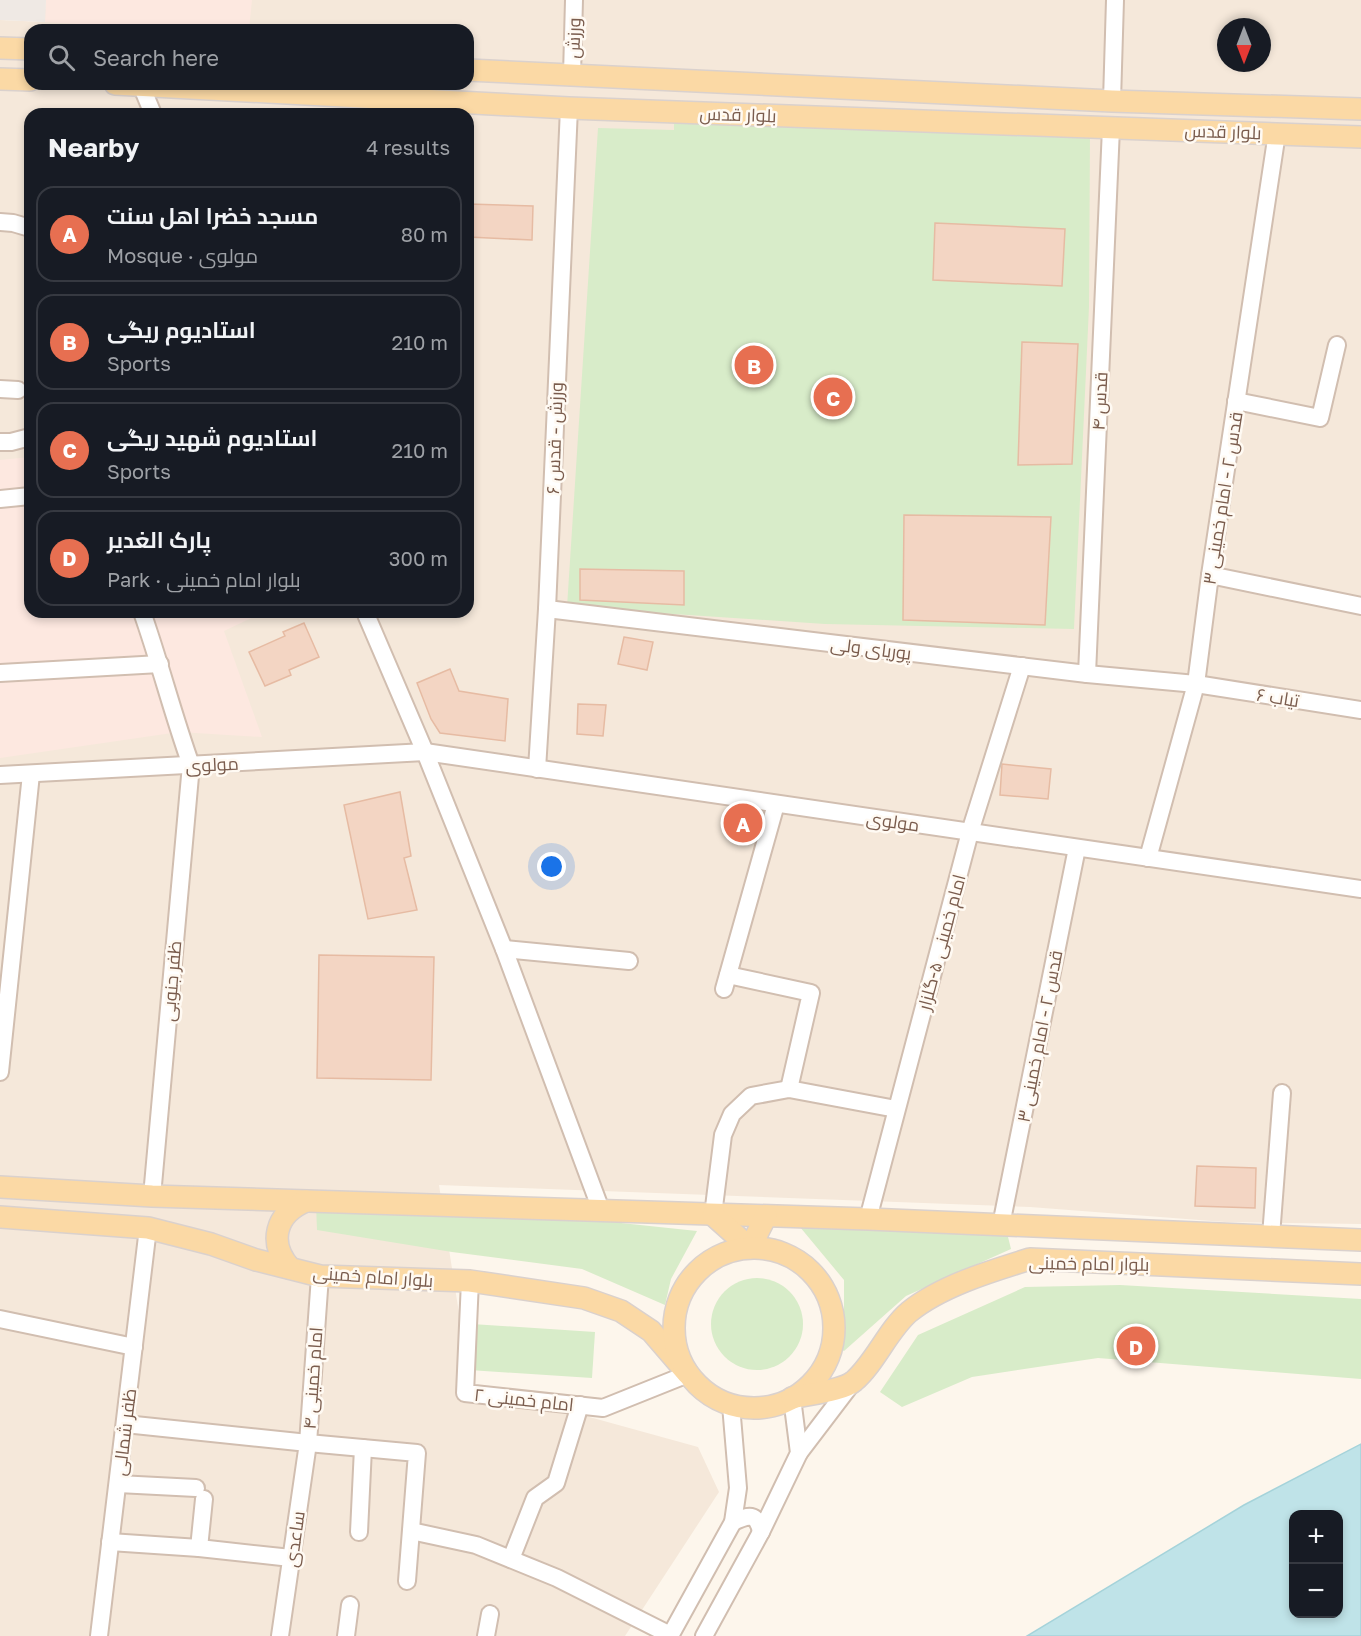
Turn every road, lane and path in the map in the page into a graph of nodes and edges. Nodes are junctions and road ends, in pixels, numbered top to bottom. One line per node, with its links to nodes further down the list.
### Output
1 (574, 0): 6 (street, ورزش)
2 (1115, 0): 11 (street)
3 (0, 48): 4 (main road)
4 (24, 49)
5 (474, 70): 6 (main road, بلوار قدس)
6 (572, 75): 11 (main road, بلوار قدس); 14 (main road)
7 (0, 79): 8 (main road)
8 (24, 80)
9 (143, 90): 12 (street)
10 (202, 90): 13 (main road, بلوار قدس)
11 (1112, 101): 15 (main road, بلوار قدس); 16 (main road)
12 (151, 108)
13 (420, 108): 14 (main road, بلوار قدس)
14 (568, 108): 16 (main road, بلوار قدس); 31 (street, ورزش - قدس ۶)
15 (1361, 109)
16 (1111, 128): 17 (main road, بلوار قدس); 37 (street, قدس ۴)
17 (1277, 133): 18 (main road, بلوار قدس); 24 (street, قدس ۲ - امام خمینی ۳)
18 (1361, 137)
19 (0, 222): 20 (street)
20 (24, 226)
21 (1336, 345): 24 (street)
22 (0, 389): 23 (street)
23 (18, 390)
24 (1236, 401): 29 (street, قدس ۲ - امام خمینی ۳)
25 (24, 439): 26 (street)
26 (0, 442)
27 (24, 497): 28 (street)
28 (0, 499)
29 (1210, 575): 30 (street); 38 (street, قدس ۲ - امام خمینی ۳)
30 (1361, 606)
31 (547, 609): 35 (street, پوریای ولی); 42 (street, ورزش - قدس ۶)
32 (144, 618): 34 (street)
33 (368, 618): 40 (street)
34 (160, 663): 36 (street); 41 (street)
35 (1022, 666): 37 (street, پوریای ولی); 46 (street, امام خمینی ۵-گلزار)
36 (0, 673)
37 (1087, 674): 38 (street, پوریای ولی)
38 (1196, 684): 39 (street, تیاب ۶); 48 (street, قدس ۲ - امام خمینی ۳)
39 (1361, 710)
40 (425, 752): 41 (street, مولوی); 42 (street, مولوی); 50 (street)
41 (191, 765): 43 (street, مولوی); 57 (street, ظفر جنوبی)
42 (537, 769): 45 (street, مولوی)
43 (31, 774): 44 (street, مولوی); 52 (street)
44 (0, 775)
45 (776, 804): 46 (street, مولوی); 53 (street)
46 (970, 832): 47 (street, مولوی); 55 (street, امام خمینی ۵-گلزار)
47 (1077, 848): 48 (street, مولوی); 64 (street, قدس ۲ - امام خمینی ۳)
48 (1148, 858): 49 (street, مولوی)
49 (1361, 889)
50 (504, 949): 51 (street); 59 (street)
51 (629, 961)
52 (0, 1072)
53 (789, 1089): 55 (street); 60 (street)
54 (1282, 1093): 67 (street)
55 (896, 1109): 63 (street, امام خمینی ۵-گلزار)
56 (0, 1187): 57 (main road, بلوار امام خمینی)
57 (152, 1196): 58 (main road, بلوار امام خمینی); 66 (main road)
58 (306, 1201): 59 (main road, بلوار امام خمینی); 71 (main road)
59 (601, 1210): 60 (main road, بلوار امام خمینی)
60 (713, 1215): 61 (main road, بلوار امام خمینی); 69 (main road)
61 (765, 1216): 63 (main road, بلوار امام خمینی); 69 (main road)
62 (0, 1217): 66 (main road, بلوار امام خمینی)
63 (868, 1219): 64 (main road, بلوار امام خمینی)
64 (1001, 1225): 65 (main road, بلوار امام خمینی)
65 (1031, 1226): 67 (main road, بلوار امام خمینی); 70 (main road)
66 (148, 1228): 71 (main road, بلوار امام خمینی); 76 (street, ظفر شمالی)
67 (1271, 1236): 68 (main road, بلوار امام خمینی)
68 (1361, 1240)
69 (750, 1248): 77 (main road); 79 (main road)
70 (1030, 1259): 72 (main road, بلوار امام خمینی); 78 (main road, بلوار امام خمینی)
71 (290, 1268): 73 (main road, بلوار امام خمینی)
72 (1361, 1274)
73 (320, 1276): 74 (main road, بلوار امام خمینی); 83 (street, امام خمینی ۴)
74 (470, 1281): 77 (main road, بلوار امام خمینی); 80 (street, امام خمینی ۲)
75 (0, 1319): 76 (street)
76 (134, 1347): 82 (street, ظفر شمالی)
77 (688, 1374): 80 (street, امام خمینی ۲); 81 (main road)
78 (853, 1382): 79 (main road); 85 (street)
79 (792, 1398): 81 (main road); 85 (street)
80 (580, 1405): 94 (street)
81 (731, 1405): 87 (street)
82 (125, 1424): 83 (street); 86 (street, ظفر شمالی)
83 (308, 1443): 84 (street, امام خمینی ۴); 93 (street, ساعدی)
84 (363, 1448): 88 (street, امام خمینی ۴); 89 (street)
85 (799, 1453): 90 (street)
86 (118, 1484): 91 (street, ظفر شمالی); 92 (street)
87 (733, 1522): 90 (street); 102 (street)
88 (411, 1531): 94 (street); 95 (street)
89 (358, 1532)
90 (761, 1532): 103 (street)
91 (110, 1542): 92 (street); 98 (street, ظفر شمالی)
92 (199, 1548): 93 (street)
93 (291, 1558): 99 (street, ساعدی)
94 (511, 1559): 102 (street)
95 (407, 1581)
96 (350, 1605): 100 (street)
97 (490, 1614): 101 (street)
98 (99, 1636)
99 (280, 1636)
100 (346, 1636)
101 (486, 1636)
102 (670, 1636)
103 (704, 1636)

